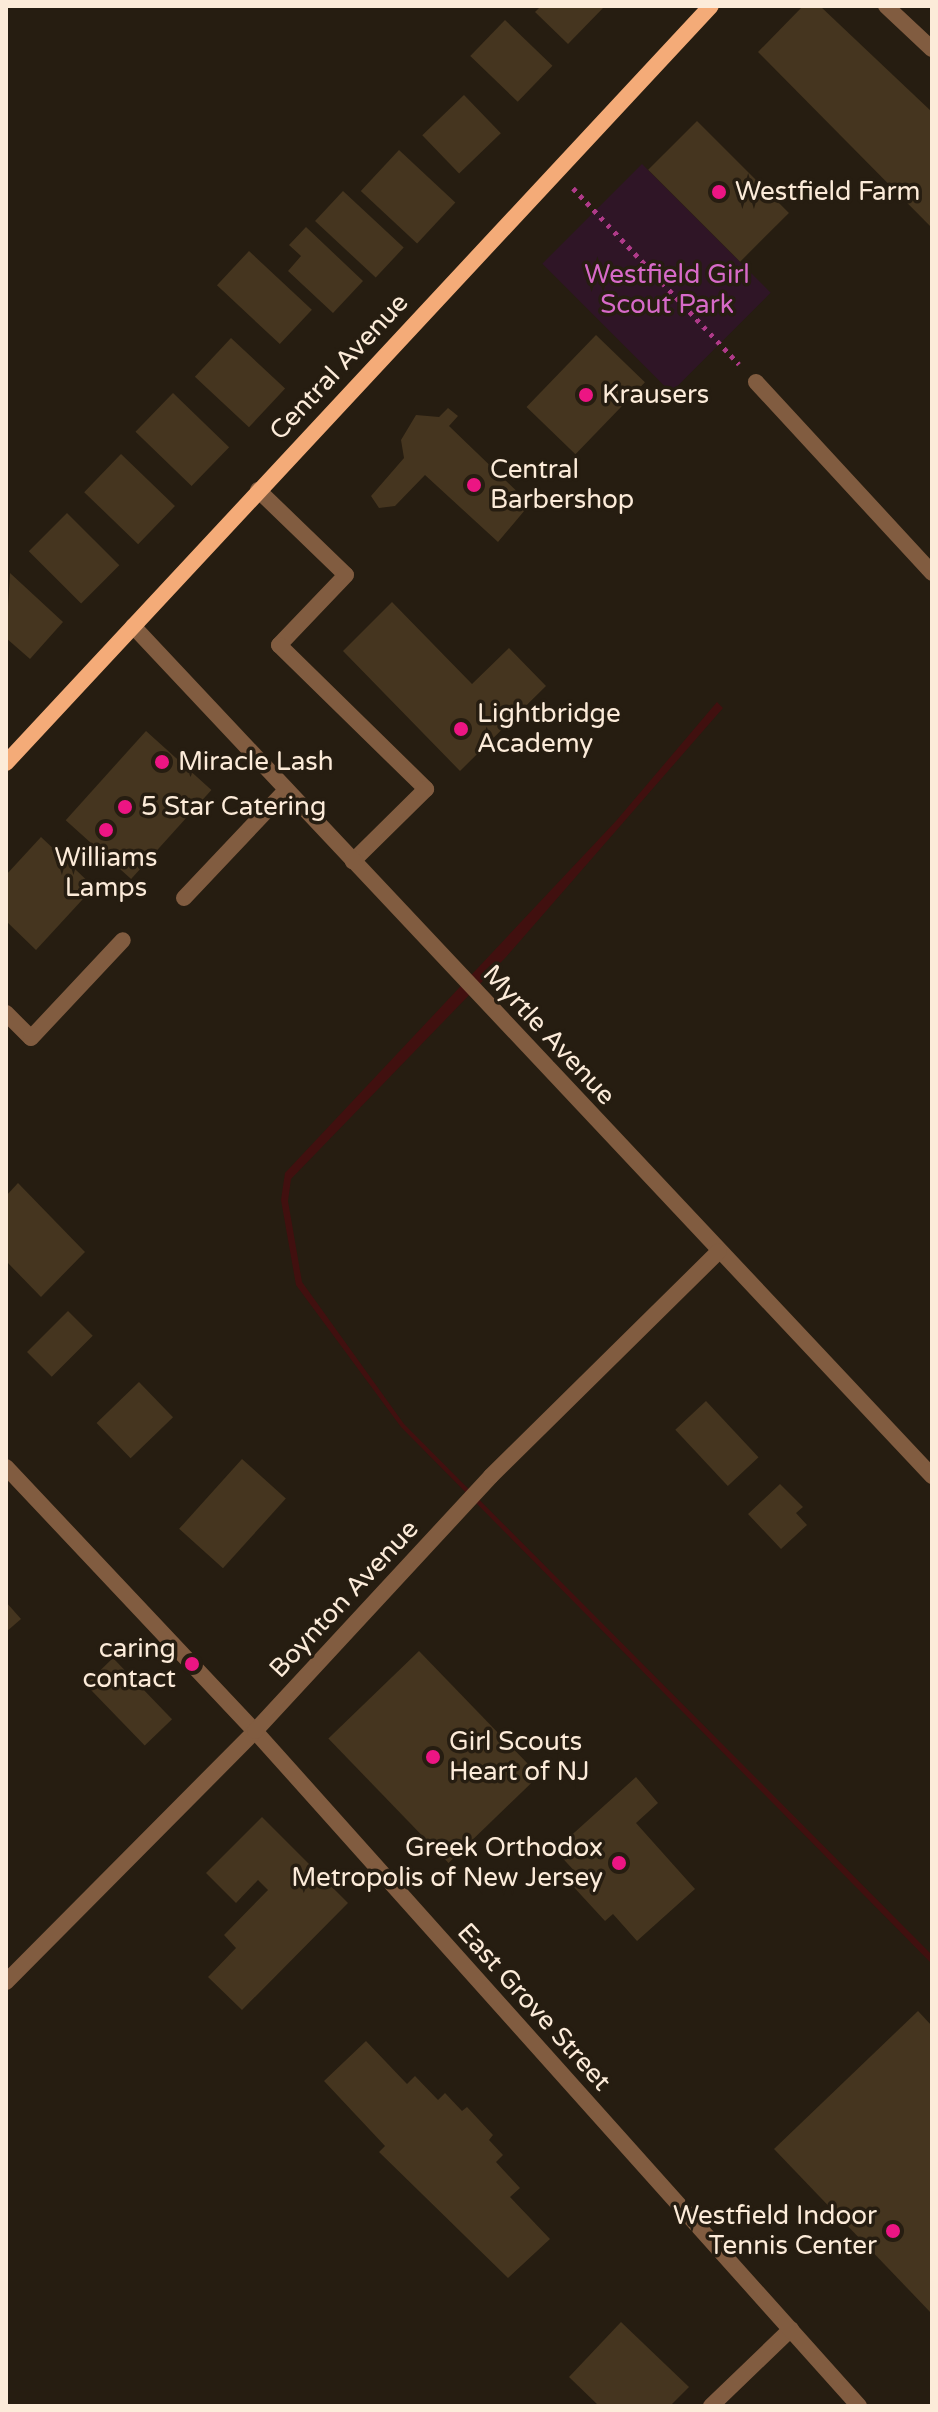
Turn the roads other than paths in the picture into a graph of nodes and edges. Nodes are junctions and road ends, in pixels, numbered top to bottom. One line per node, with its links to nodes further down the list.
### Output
1 (711, 6): 5 (main road, Central Avenue)
2 (886, 6): 3 (street)
3 (932, 49)
4 (756, 382): 6 (street)
5 (258, 490): 7 (main road, Central Avenue); 10 (street)
6 (932, 573)
7 (133, 626): 8 (main road, Central Avenue); 9 (street, Myrtle Avenue)
8 (6, 763)
9 (286, 790): 10 (street, Myrtle Avenue); 11 (street)
10 (353, 861): 14 (street, Myrtle Avenue)
11 (184, 898)
12 (123, 940): 13 (street)
13 (6, 1013)
14 (719, 1251): 16 (street, Myrtle Avenue); 17 (street, Boynton Avenue)
15 (6, 1467): 17 (street, East Grove Street)
16 (932, 1476)
17 (255, 1731): 18 (street, Boynton Avenue); 19 (street, East Grove Street)
18 (6, 1982)
19 (791, 2329): 20 (street); 21 (street, East Grove Street)
20 (711, 2406)
21 (859, 2406)

